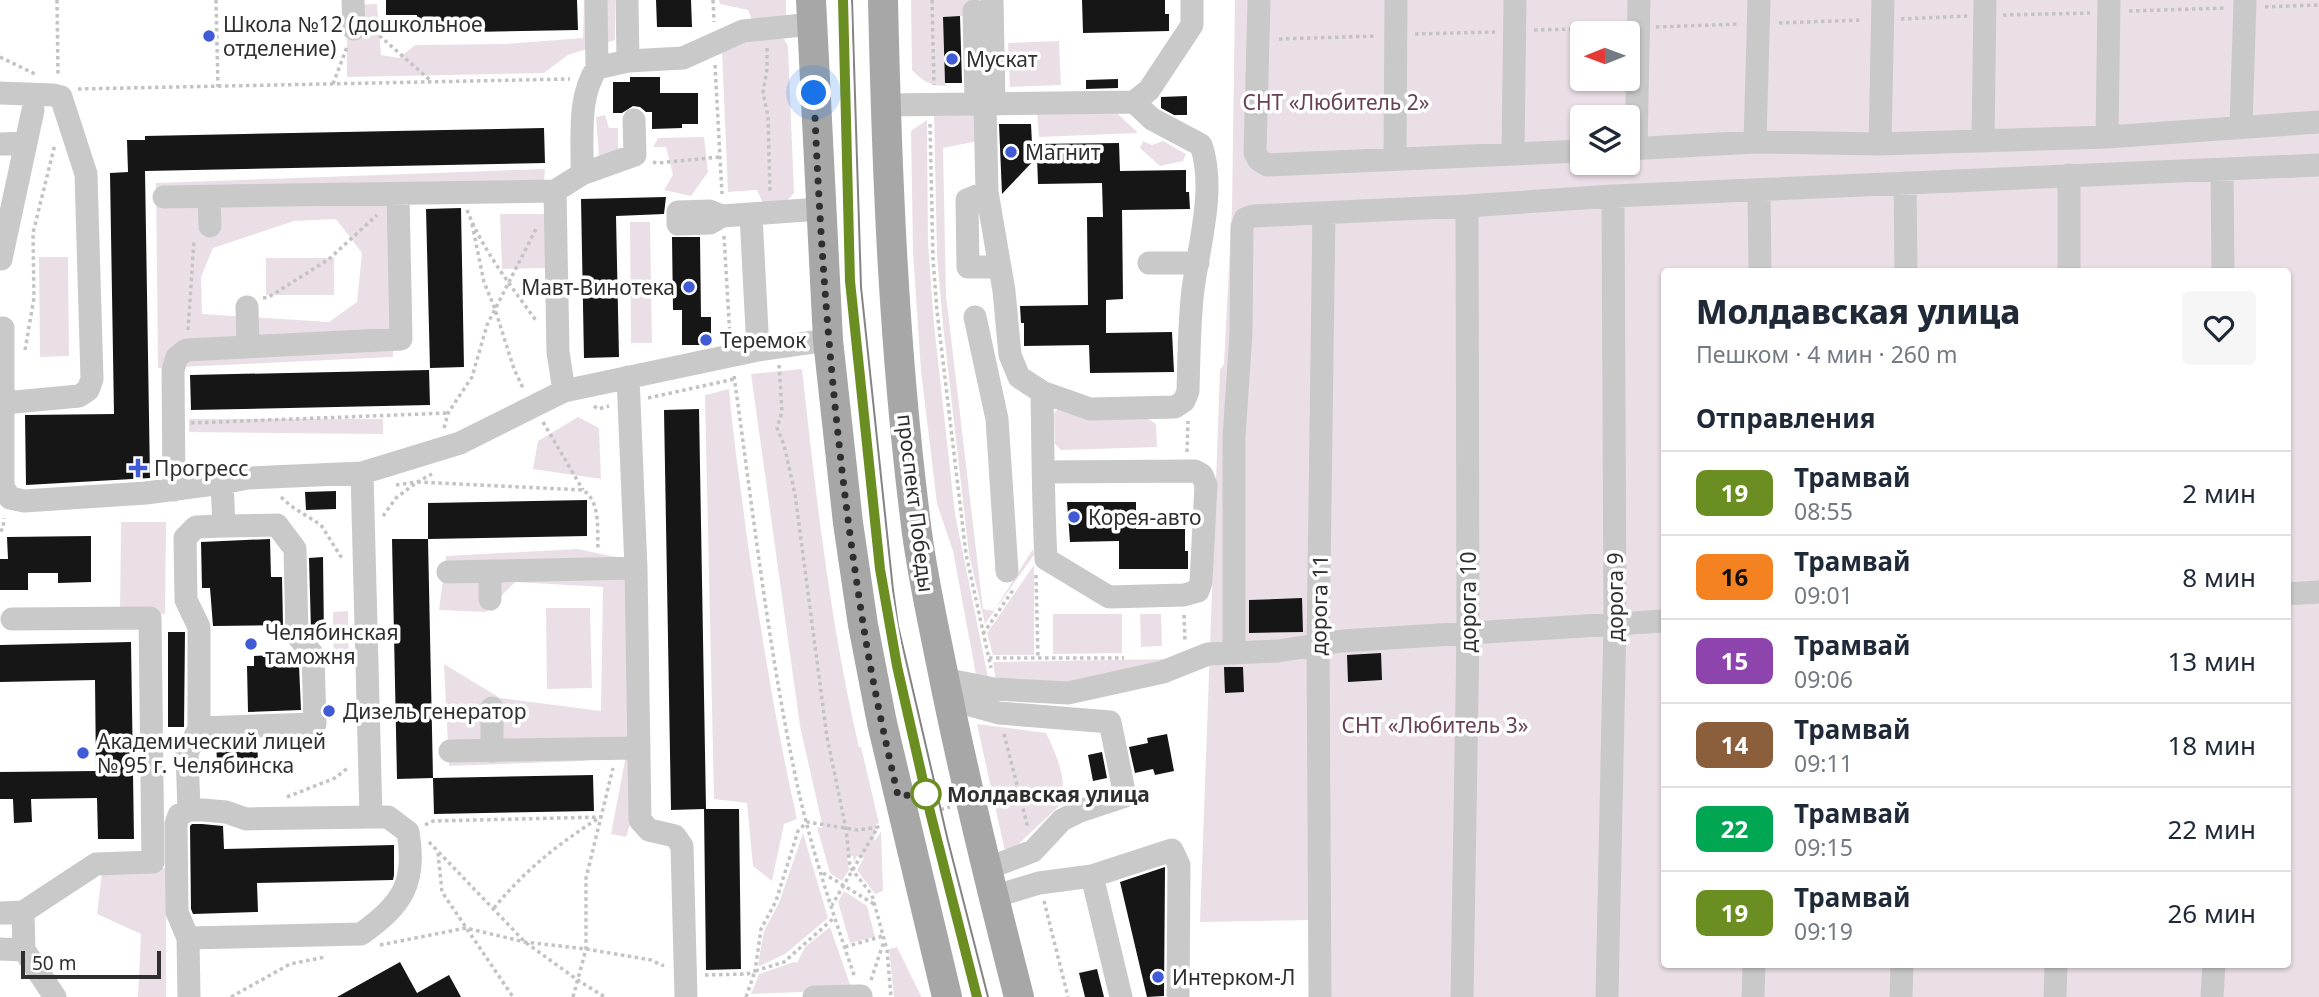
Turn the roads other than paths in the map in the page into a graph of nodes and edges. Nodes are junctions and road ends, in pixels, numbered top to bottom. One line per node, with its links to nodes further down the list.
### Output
1 (354, 0): 17 (street)
2 (596, 0): 19 (street)
3 (627, 0): 18 (street)
4 (883, 0): 23 (main road, проспект Победы)
5 (1192, 0): 21 (street)
6 (1259, 0): 38 (street)
7 (1396, 0): 38 (street)
8 (1515, 0): 37 (street)
9 (1639, 0): 24 (street)
10 (1759, 0): 31 (street)
11 (2245, 4): 28 (street)
12 (983, 6): 22 (street)
13 (2109, 6): 29 (street)
14 (1985, 8): 30 (street)
15 (1882, 10): 34 (street)
16 (811, 12): 18 (street); 52 (main road)
17 (354, 29)
18 (628, 61): 19 (street)
19 (594, 73): 41 (street)
20 (0, 93): 75 (street)
21 (1134, 102): 22 (street); 59 (street)
22 (985, 104): 23 (street); 45 (street)
23 (885, 105): 95 (main road, проспект Победы)
24 (1634, 105)
25 (33, 110): 32 (street)
26 (634, 120): 41 (street)
27 (2319, 122): 28 (street)
28 (2241, 126): 29 (street)
29 (2107, 137): 30 (street)
30 (1983, 140): 34 (street)
31 (1755, 142): 34 (street); 35 (street)
32 (25, 143): 33 (street); 57 (street)
33 (0, 144)
34 (1880, 144)
35 (1640, 149)
36 (1570, 151): 37 (street)
37 (1513, 152): 38 (street)
38 (1395, 159)
39 (2319, 165): 40 (street)
40 (2222, 169): 42 (street); 64 (street)
41 (582, 174): 50 (street)
42 (2069, 175): 43 (street); 63 (street)
43 (1905, 183): 44 (street); 62 (street)
44 (1759, 191): 47 (street); 61 (street)
45 (987, 192): 60 (street); 60 (street)
46 (398, 195): 49 (street); 50 (street); 69 (street)
47 (1613, 196): 51 (street); 91 (street, дорога 9)
48 (164, 197): 49 (street)
49 (209, 197): 56 (street)
50 (556, 203): 74 (street)
51 (1467, 206): 53 (street); 92 (street, дорога 10)
52 (820, 209): 54 (street); 68 (main road)
53 (1324, 213): 93 (street, дорога 11); 94 (street)
54 (761, 214): 55 (street); 70 (street)
55 (722, 216)
56 (202, 232)
57 (1, 260)
58 (1149, 263): 59 (street)
59 (1198, 263): 73 (street)
60 (1000, 267): 72 (street)
61 (1760, 268)
62 (1906, 268)
63 (2069, 268)
64 (2223, 268)
65 (253, 303): 69 (street)
66 (975, 317): 76 (street)
67 (3, 328): 75 (street)
68 (828, 340): 70 (street); 118 (main road)
69 (248, 346): 80 (street)
70 (768, 349): 71 (street)
71 (628, 377): 74 (street); 82 (street)
72 (1019, 377): 73 (street); 76 (street)
73 (1042, 392): 77 (street)
74 (542, 398): 78 (street)
75 (4, 403): 80 (street)
76 (997, 418): 84 (street)
77 (1044, 472): 77 (street)
78 (362, 473): 79 (street); 102 (street)
79 (222, 483): 80 (street); 81 (street)
80 (174, 490)
81 (224, 526): 97 (street); 97 (street)
82 (636, 568): 83 (street); 98 (street)
83 (490, 571): 85 (street); 88 (street)
84 (1007, 571)
85 (448, 572)
86 (2319, 592): 87 (street)
87 (2291, 594)
88 (490, 599)
89 (12, 619): 105 (street)
90 (1661, 621): 91 (street)
91 (1615, 622): 92 (street); 124 (street, дорога 9)
92 (1468, 633): 93 (street); 123 (street, дорога 10)
93 (1318, 645): 94 (street); 122 (street, дорога 11)
94 (1234, 653): 95 (street)
95 (946, 689): 104 (main road, проспект Победы); 104 (street)
96 (492, 708): 100 (street)
97 (199, 728): 101 (street)
98 (628, 749): 100 (street); 113 (street)
99 (450, 751): 100 (street)
100 (492, 751)
101 (188, 810): 102 (street); 106 (street)
102 (371, 817): 106 (street)
103 (1093, 876): 104 (street); 120 (street); 121 (street)
104 (990, 883): 119 (main road, проспект Победы)
105 (11, 912): 108 (street)
106 (188, 938): 116 (street)
107 (0, 949): 108 (street)
108 (24, 950): 115 (street)
109 (1754, 968): 125 (street)
110 (1902, 968): 126 (street)
111 (2056, 968): 127 (street)
112 (2214, 968): 128 (street)
113 (685, 986)
114 (861, 996): 117 (street)
115 (55, 997)
116 (189, 997)
117 (814, 997)
118 (947, 997)
119 (1019, 997)
120 (1121, 997)
121 (1178, 997)
122 (1320, 997)
123 (1462, 997)
124 (1607, 997)
125 (1753, 997)
126 (1901, 997)
127 (2055, 997)
128 (2213, 997)

